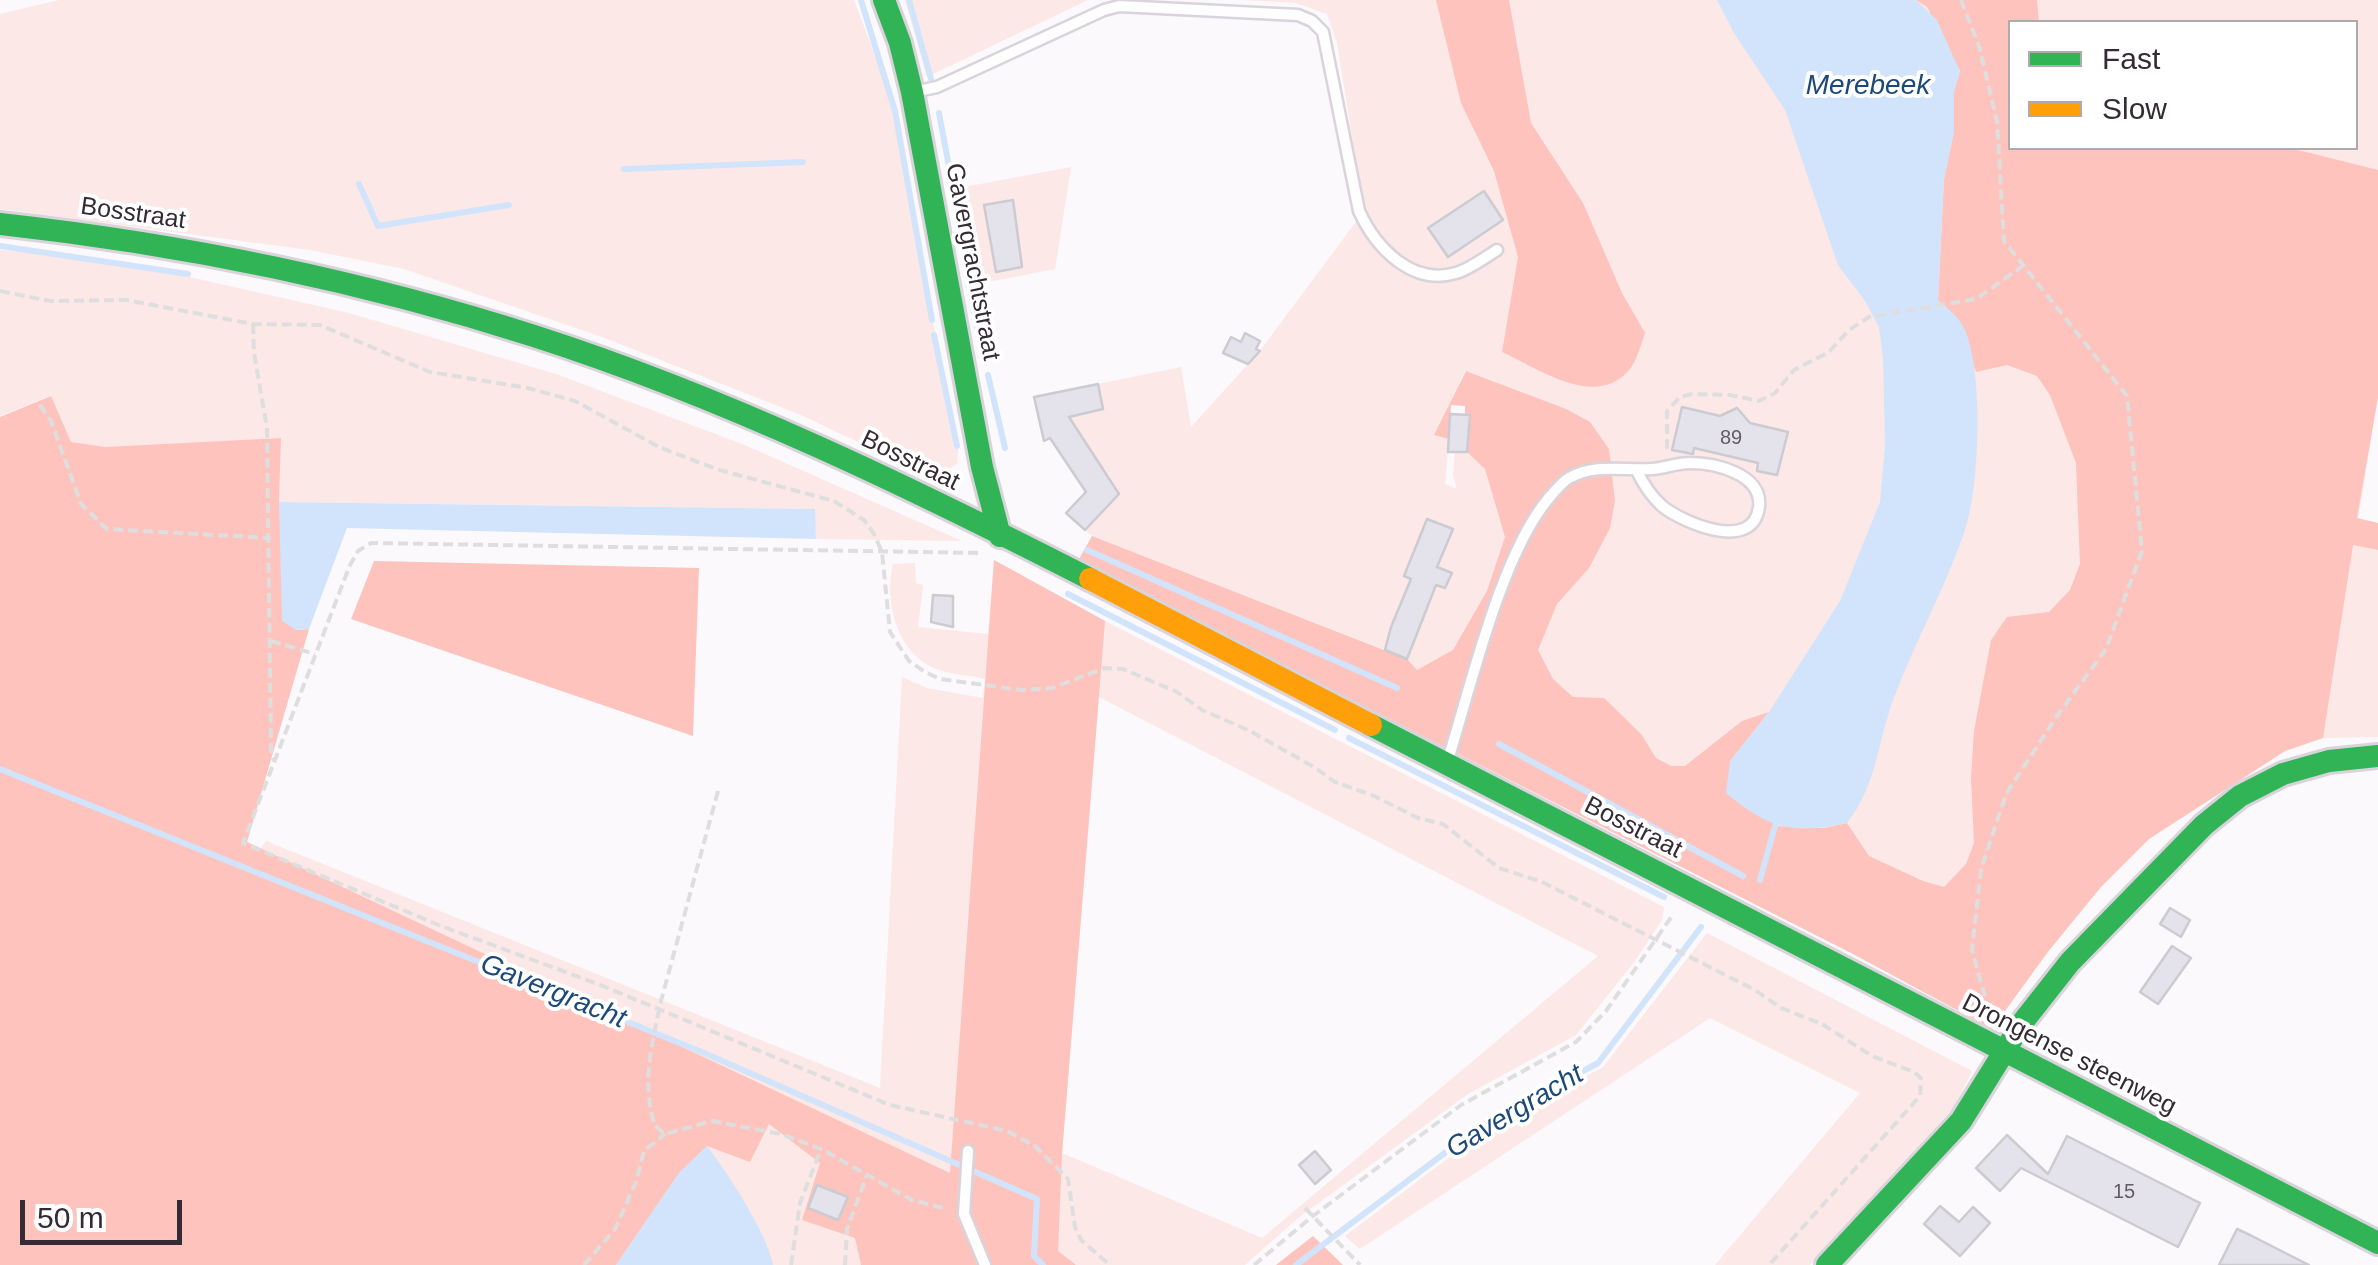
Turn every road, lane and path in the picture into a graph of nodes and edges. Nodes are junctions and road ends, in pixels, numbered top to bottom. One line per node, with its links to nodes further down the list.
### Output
1 (884, 0): 3 (street, Gavergrachtstraat)
2 (1961, 0): 6 (path)
3 (912, 92): 5 (lane); 12 (street, Gavergrachtstraat)
4 (0, 224): 12 (street, Bosstraat)
5 (1497, 250)
6 (2024, 265): 10 (path); 25 (path)
7 (0, 291): 8 (path)
8 (253, 324): 13 (path); 14 (path)
9 (40, 405): 13 (path)
10 (1667, 466): 11 (lane); 11 (lane)
11 (1636, 469): 19 (lane)
12 (994, 533): 14 (path); 19 (street, Bosstraat)
13 (269, 538): 15 (path)
14 (882, 552): 16 (path); 23 (path)
15 (270, 641): 16 (path); 18 (path)
16 (315, 654): 18 (path)
17 (2378, 756): 25 (street)
18 (274, 761): 24 (path)
19 (1447, 764): 21 (street, Bosstraat)
20 (718, 790): 24 (path)
21 (1689, 888): 22 (street, Bosstraat); 23 (path)
22 (1736, 913): 25 (street, Drongense steenweg)
23 (1657, 940): 32 (path); 41 (path)
24 (659, 1009): 26 (path); 38 (path)
25 (2002, 1053): 33 (street, Drongense steenweg); 42 (street)
26 (665, 1134): 27 (path); 34 (path)
27 (820, 1149): 29 (path); 35 (path)
28 (968, 1151): 31 (lane)
29 (867, 1174): 31 (path); 36 (path)
30 (1305, 1208): 32 (path)
31 (964, 1214): 37 (lane)
32 (1313, 1216): 39 (path); 40 (path)
33 (2378, 1243)
34 (584, 1265)
35 (791, 1265)
36 (845, 1265)
37 (985, 1265)
38 (1110, 1265)
39 (1254, 1265)
40 (1360, 1265)
41 (1769, 1265)
42 (1827, 1265)

